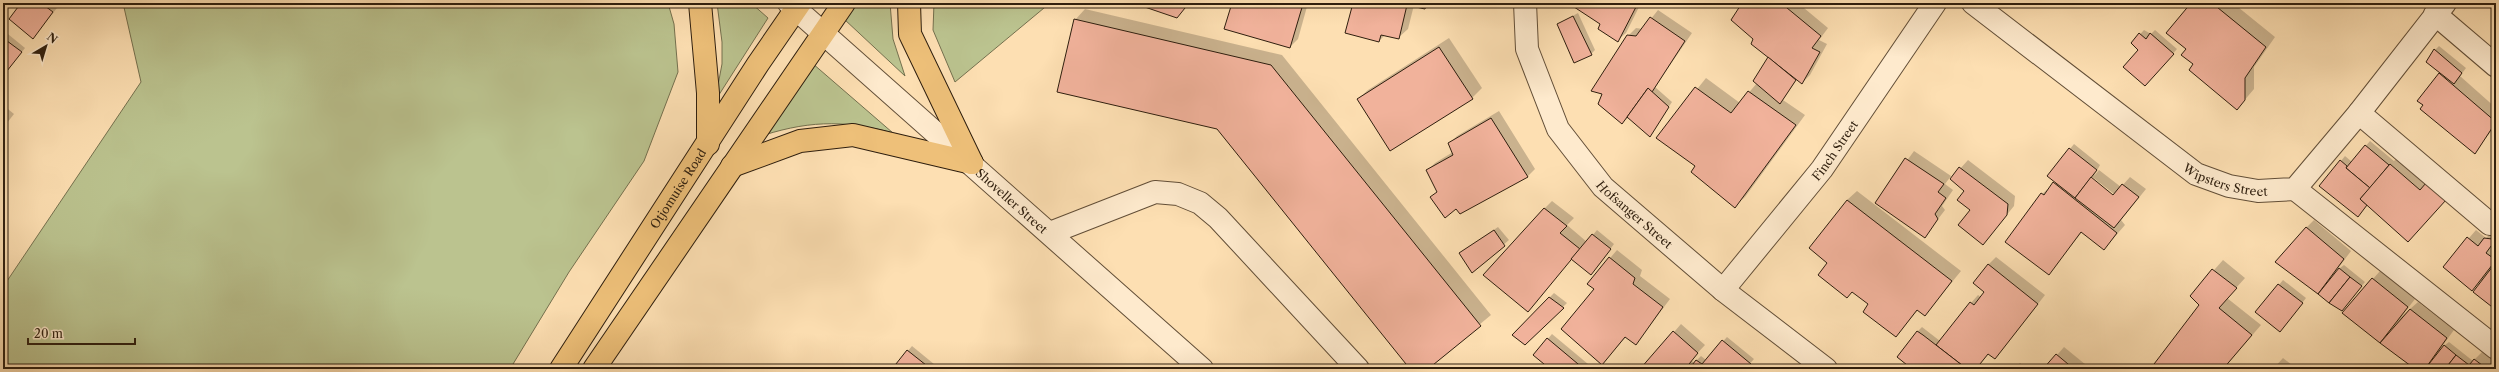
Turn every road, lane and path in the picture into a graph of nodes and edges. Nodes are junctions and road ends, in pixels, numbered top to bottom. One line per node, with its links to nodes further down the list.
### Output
1 (700, 3): 12 (main road)
2 (844, 3): 9 (main road)
3 (909, 3): 13 (main road)
4 (1525, 3): 18 (street, Hofsanger Street)
5 (1935, 3): 18 (street, Finch Street)
6 (1973, 3): 15 (street, Wipsters Street)
7 (795, 5): 9 (street, Shoveller Street); 12 (main road, Otjomuise Road)
8 (2440, 9): 10 (street); 11 (street)
9 (822, 32): 13 (street, Shoveller Street); 14 (main road)
10 (2496, 66)
11 (2359, 113): 15 (street); 16 (street)
12 (708, 144): 20 (main road, Otjomuise Road)
13 (972, 163): 14 (main road); 17 (street, Shoveller Street)
14 (732, 166): 21 (main road)
15 (2295, 189): 19 (street)
16 (2490, 224)
17 (1050, 233): 22 (street, Shoveller Street); 23 (street)
18 (1723, 290): 24 (street, Hofsanger Street)
19 (2496, 348)
20 (561, 369)
21 (594, 369)
22 (1202, 369)
23 (1358, 369)
24 (1826, 369)

